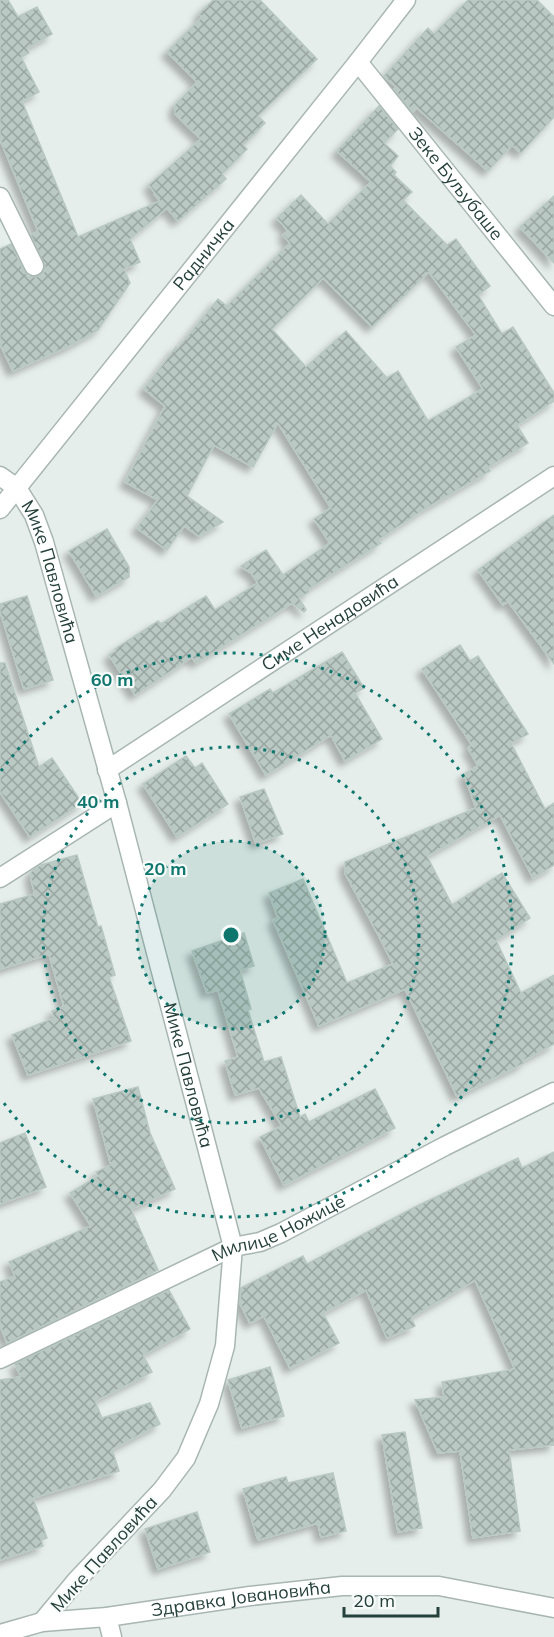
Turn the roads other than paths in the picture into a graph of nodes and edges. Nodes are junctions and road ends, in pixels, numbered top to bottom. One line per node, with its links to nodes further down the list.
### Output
1 (406, 0): 2 (street, Радничка)
2 (358, 62): 5 (street, Зеке Буљубаше); 8 (street, Радничка)
3 (0, 197): 4 (street)
4 (34, 266)
5 (554, 306)
6 (0, 476): 8 (street)
7 (554, 476): 10 (street, Симе Ненадовића)
8 (17, 488): 9 (street, Радничка); 10 (street, Мике Павловића)
9 (0, 509)
10 (107, 770): 11 (street, Мике Павловића)
11 (117, 803): 12 (street); 14 (street, Мике Павловића)
12 (0, 878)
13 (554, 1092): 14 (street, Милице Ножице)
14 (233, 1247): 15 (street, Милице Ножице); 18 (street, Мике Павловића)
15 (0, 1359)
16 (554, 1608): 17 (street, Здравка Јовановића)
17 (107, 1617): 18 (street, Здравка Јовановића); 20 (street)
18 (42, 1622): 19 (street, Здравка Јовановића)
19 (0, 1634)
20 (112, 1637)

